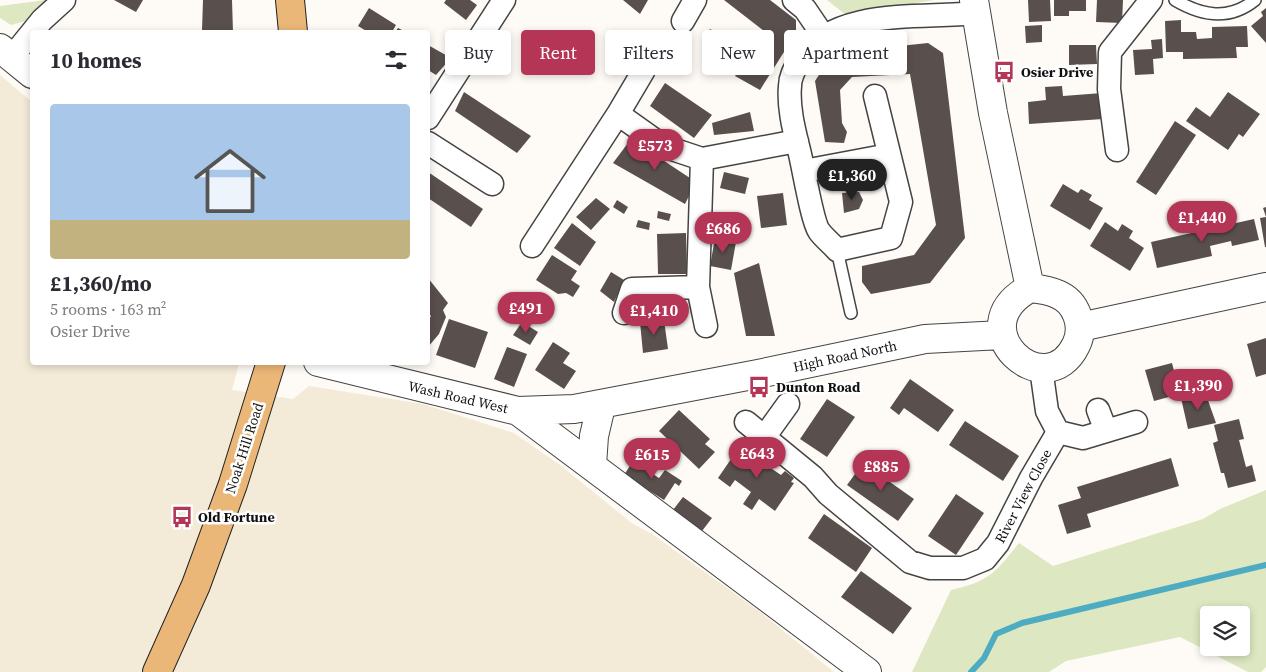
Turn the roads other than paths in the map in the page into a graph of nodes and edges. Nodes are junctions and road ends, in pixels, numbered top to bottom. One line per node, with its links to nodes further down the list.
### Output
1 (64, 0): 11 (street)
2 (290, 0): 12 (main road)
3 (695, 0): 10 (street)
4 (794, 0): 13 (street)
5 (1151, 0): 24 (street)
6 (1175, 0): 7 (lane)
7 (1255, 0)
8 (496, 3): 20 (street)
9 (975, 6): 14 (street); 32 (street)
10 (683, 21)
11 (35, 30)
12 (293, 30)
13 (819, 30)
14 (842, 30)
15 (30, 38): 16 (street)
16 (15, 60)
17 (641, 75): 21 (street)
18 (792, 75): 22 (street)
19 (875, 96): 25 (street)
20 (430, 111)
21 (618, 114): 26 (street); 29 (street)
22 (797, 141): 26 (street); 27 (street)
23 (430, 144): 28 (street)
24 (1117, 150)
25 (889, 154): 27 (street); 30 (street)
26 (702, 159): 31 (street)
27 (804, 171): 30 (street)
28 (492, 184)
29 (532, 246)
30 (837, 250): 35 (lane)
31 (698, 287): 34 (street); 36 (street)
32 (1030, 288): 37 (street); 38 (street)
33 (1266, 288): 37 (street)
34 (624, 313)
35 (851, 313)
36 (706, 326)
37 (1080, 327): 41 (street)
38 (1002, 335): 41 (street); 43 (street, High Road North)
39 (270, 365): 52 (main road, Noak Hill Road)
40 (330, 365): 45 (street, Wash Road West)
41 (1041, 368): 49 (street)
42 (788, 404): 50 (street)
43 (601, 406): 45 (street, Wash Road West); 51 (street)
44 (1098, 410): 48 (street)
45 (518, 411): 51 (street)
46 (746, 422): 50 (street, River View Close)
47 (1136, 422): 48 (street)
48 (1106, 431): 49 (street)
49 (1058, 432): 50 (street, River View Close)
50 (765, 436)
51 (592, 465): 53 (street)
52 (157, 672)
53 (867, 672)

